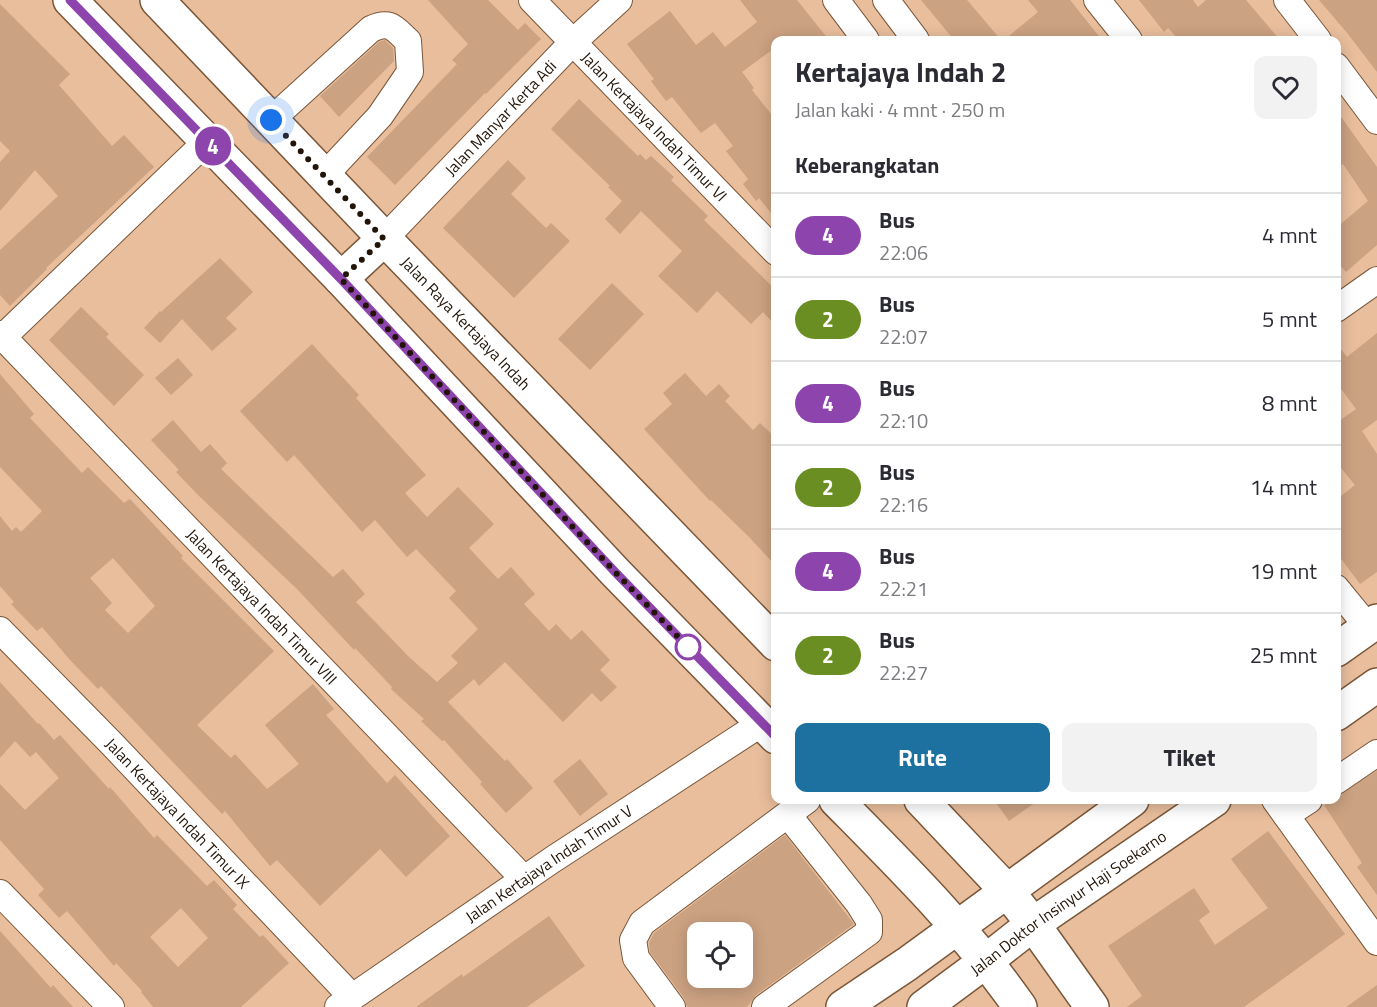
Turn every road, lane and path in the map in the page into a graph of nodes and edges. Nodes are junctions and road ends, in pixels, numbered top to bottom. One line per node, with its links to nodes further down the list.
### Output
1 (70, 0): 17 (main road)
2 (157, 0): 15 (main road, Jalan Raya Kertajaya Indah)
3 (532, 0): 13 (street, Jalan Kertajaya Indah Timur VI)
4 (619, 0): 13 (street, Jalan Manyar Kerta Adi)
5 (836, 0): 9 (street)
6 (886, 0): 10 (street)
7 (1097, 0): 11 (street)
8 (1287, 0): 12 (street)
9 (863, 36)
10 (913, 36)
11 (1126, 36)
12 (1315, 36)
13 (572, 43): 19 (street, Jalan Manyar Kerta Adi); 20 (street, Jalan Kertajaya Indah Timur VI)
14 (1341, 73): 16 (street)
15 (271, 120): 18 (main road, Jalan Raya Kertajaya Indah); 18 (street)
16 (1377, 121)
17 (207, 141): 21 (main road); 24 (street)
18 (324, 176): 19 (main road, Jalan Raya Kertajaya Indah)
19 (384, 239): 21 (main road); 28 (main road, Jalan Raya Kertajaya Indah)
20 (771, 247)
21 (341, 279): 31 (main road)
22 (1377, 279): 23 (street)
23 (1341, 304)
24 (1, 337): 41 (street, Jalan Kertajaya Indah Timur VIII)
25 (1341, 603): 27 (street)
26 (0, 630): 48 (street, Jalan Kertajaya Indah Timur IX)
27 (1352, 637)
28 (771, 639)
29 (1377, 685): 30 (main road)
30 (1341, 710)
31 (769, 730): 41 (street, Jalan Kertajaya Indah Timur V)
32 (1377, 753): 33 (street)
33 (1341, 778)
34 (802, 804): 40 (street)
35 (840, 804): 45 (main road)
36 (925, 804): 42 (main road)
37 (1127, 804): 42 (main road)
38 (1208, 804): 44 (main road, Jalan Doktor Insinyur Haji Soekarno)
39 (1281, 807): 46 (street)
40 (788, 816): 50 (street); 51 (street)
41 (524, 879): 48 (street, Jalan Kertajaya Indah Timur V)
42 (1007, 891): 44 (main road); 45 (main road)
43 (0, 892): 49 (street)
44 (1033, 924): 47 (main road, Jalan Doktor Insinyur Haji Soekarno); 55 (main road)
45 (957, 928): 47 (main road); 52 (main road)
46 (1377, 942)
47 (987, 961): 53 (main road, Jalan Doktor Insinyur Haji Soekarno); 54 (main road)
48 (345, 1002)
49 (111, 1007)
50 (672, 1007)
51 (765, 1007)
52 (843, 1007)
53 (924, 1007)
54 (1020, 1007)
55 (1092, 1007)

